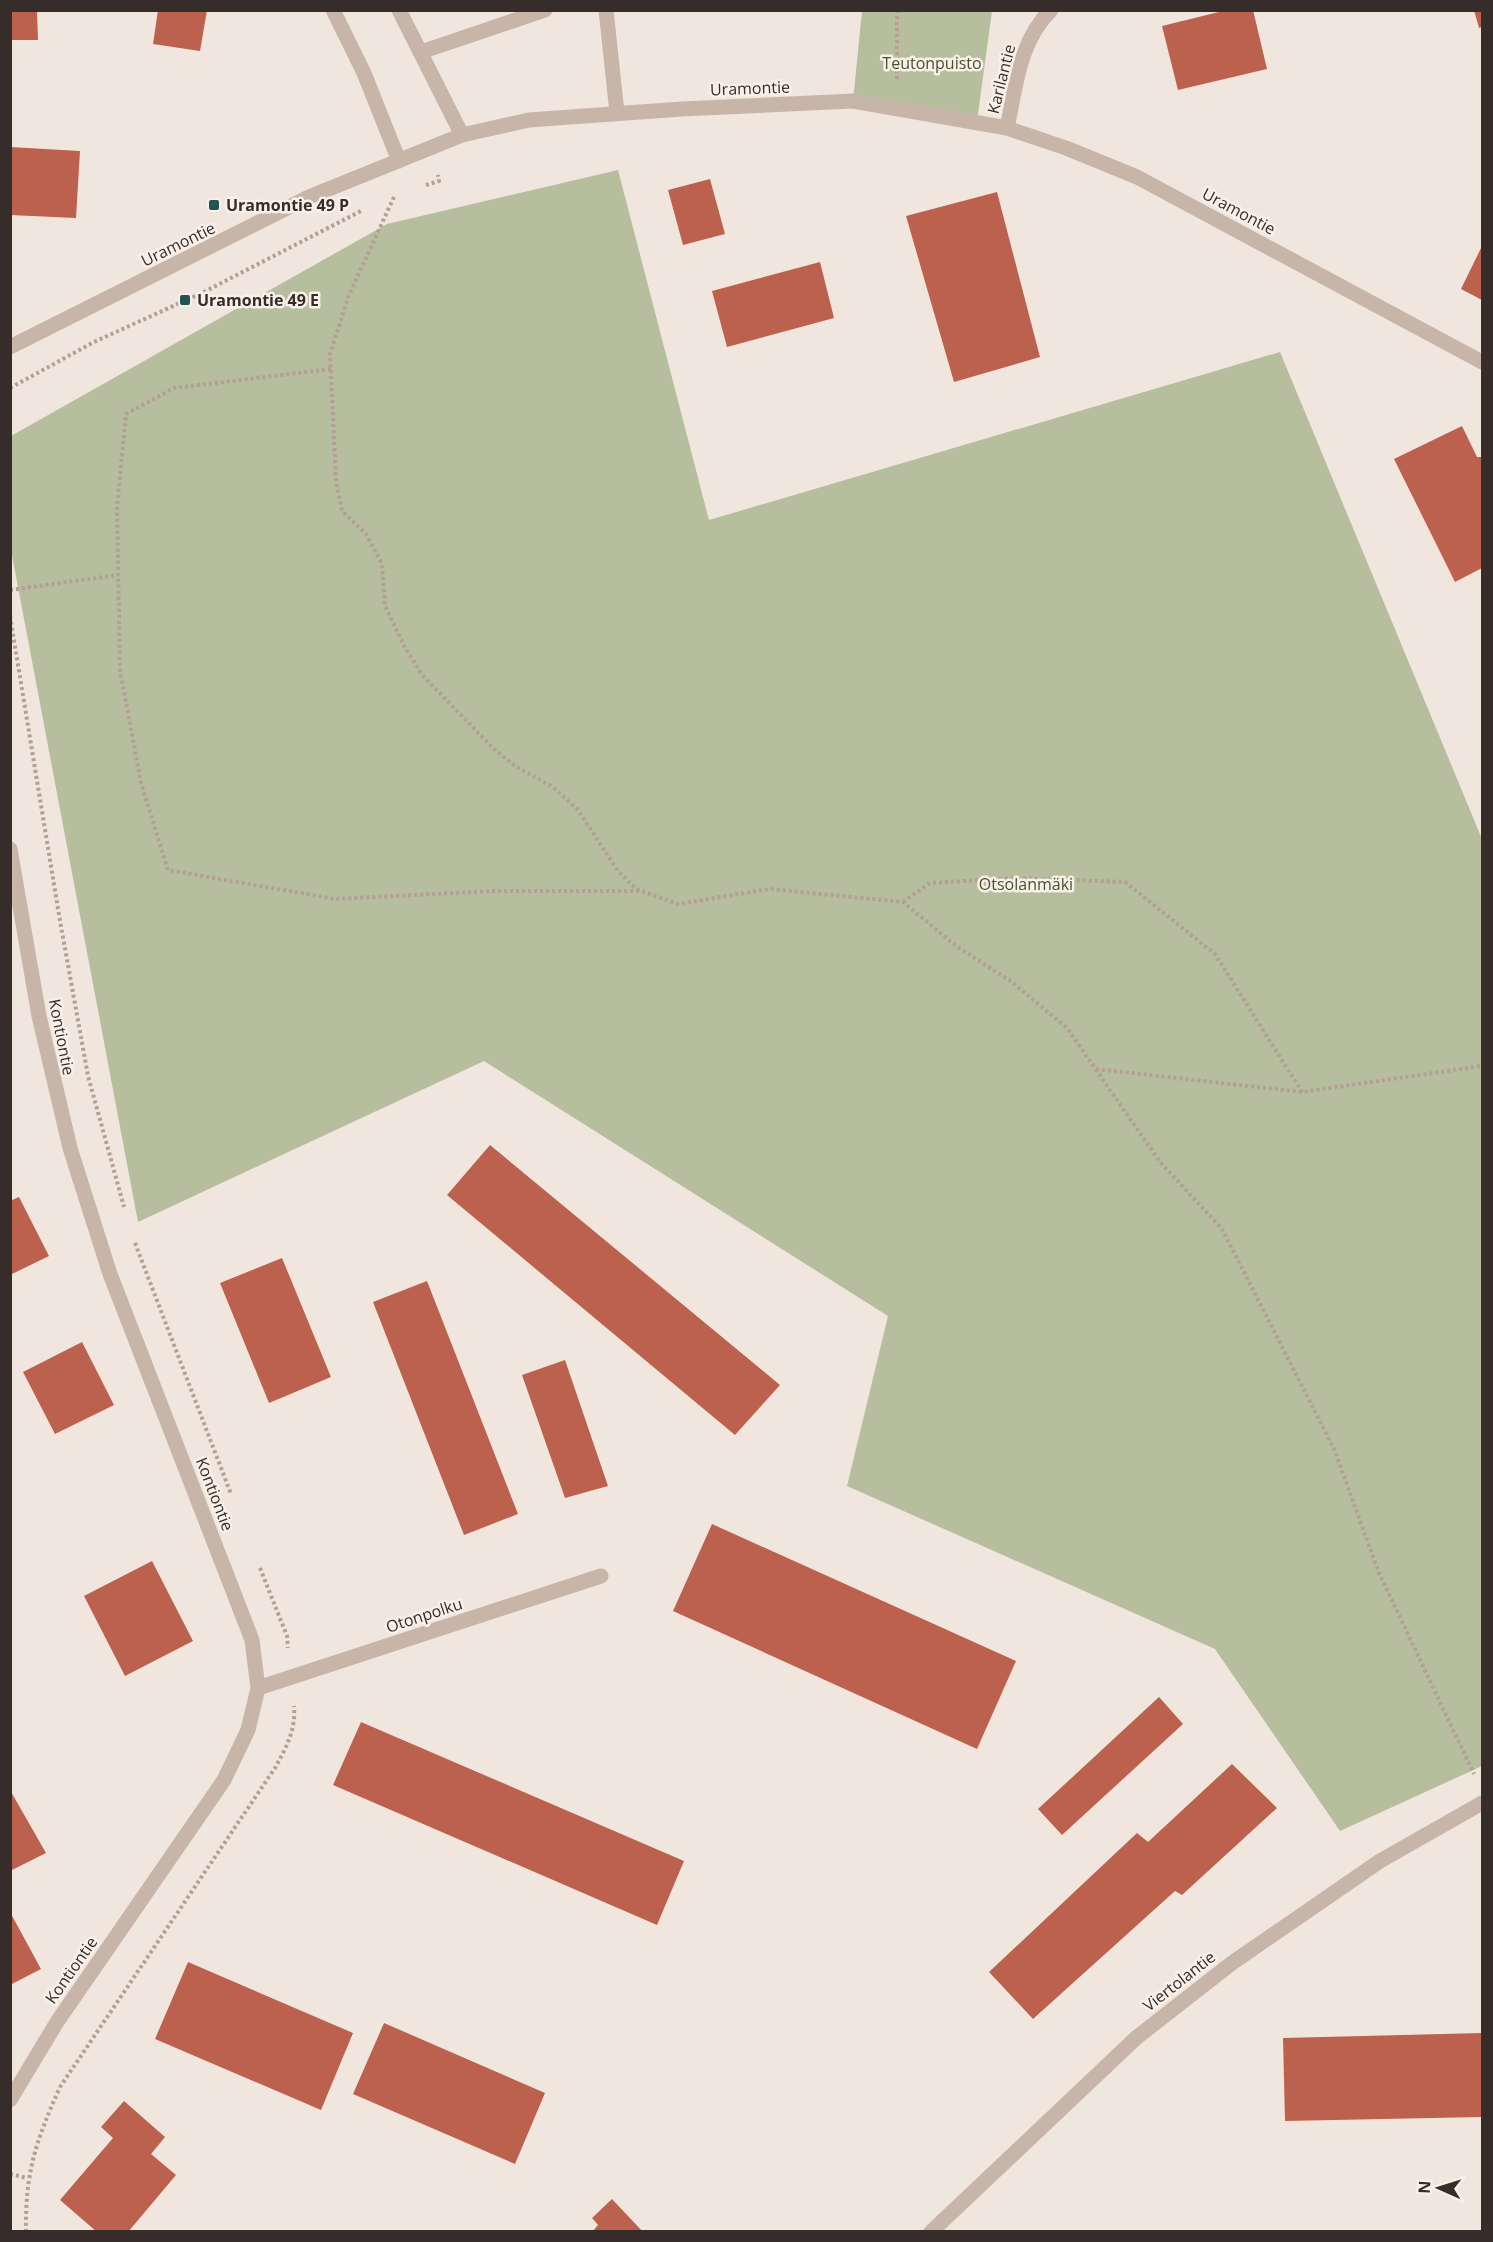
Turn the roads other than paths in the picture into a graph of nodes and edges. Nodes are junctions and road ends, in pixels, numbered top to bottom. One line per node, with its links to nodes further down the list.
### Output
1 (333, 10): 10 (street)
2 (399, 10): 6 (street)
3 (545, 10): 6 (street)
4 (606, 10): 7 (street)
5 (1052, 10): 8 (street, Karilantie)
6 (421, 52): 9 (street)
7 (617, 113): 8 (street, Uramontie); 9 (street, Uramontie)
8 (1007, 128): 12 (street, Uramontie)
9 (462, 135): 10 (street, Uramontie)
10 (399, 160): 11 (street, Uramontie)
11 (10, 347)
12 (1482, 362)
13 (10, 849): 15 (street, Kontiontie)
14 (601, 1576): 15 (street, Otonpolku)
15 (258, 1688): 17 (street, Kontiontie)
16 (1482, 1803): 18 (street, Viertolantie)
17 (12, 2092)
18 (931, 2232)

